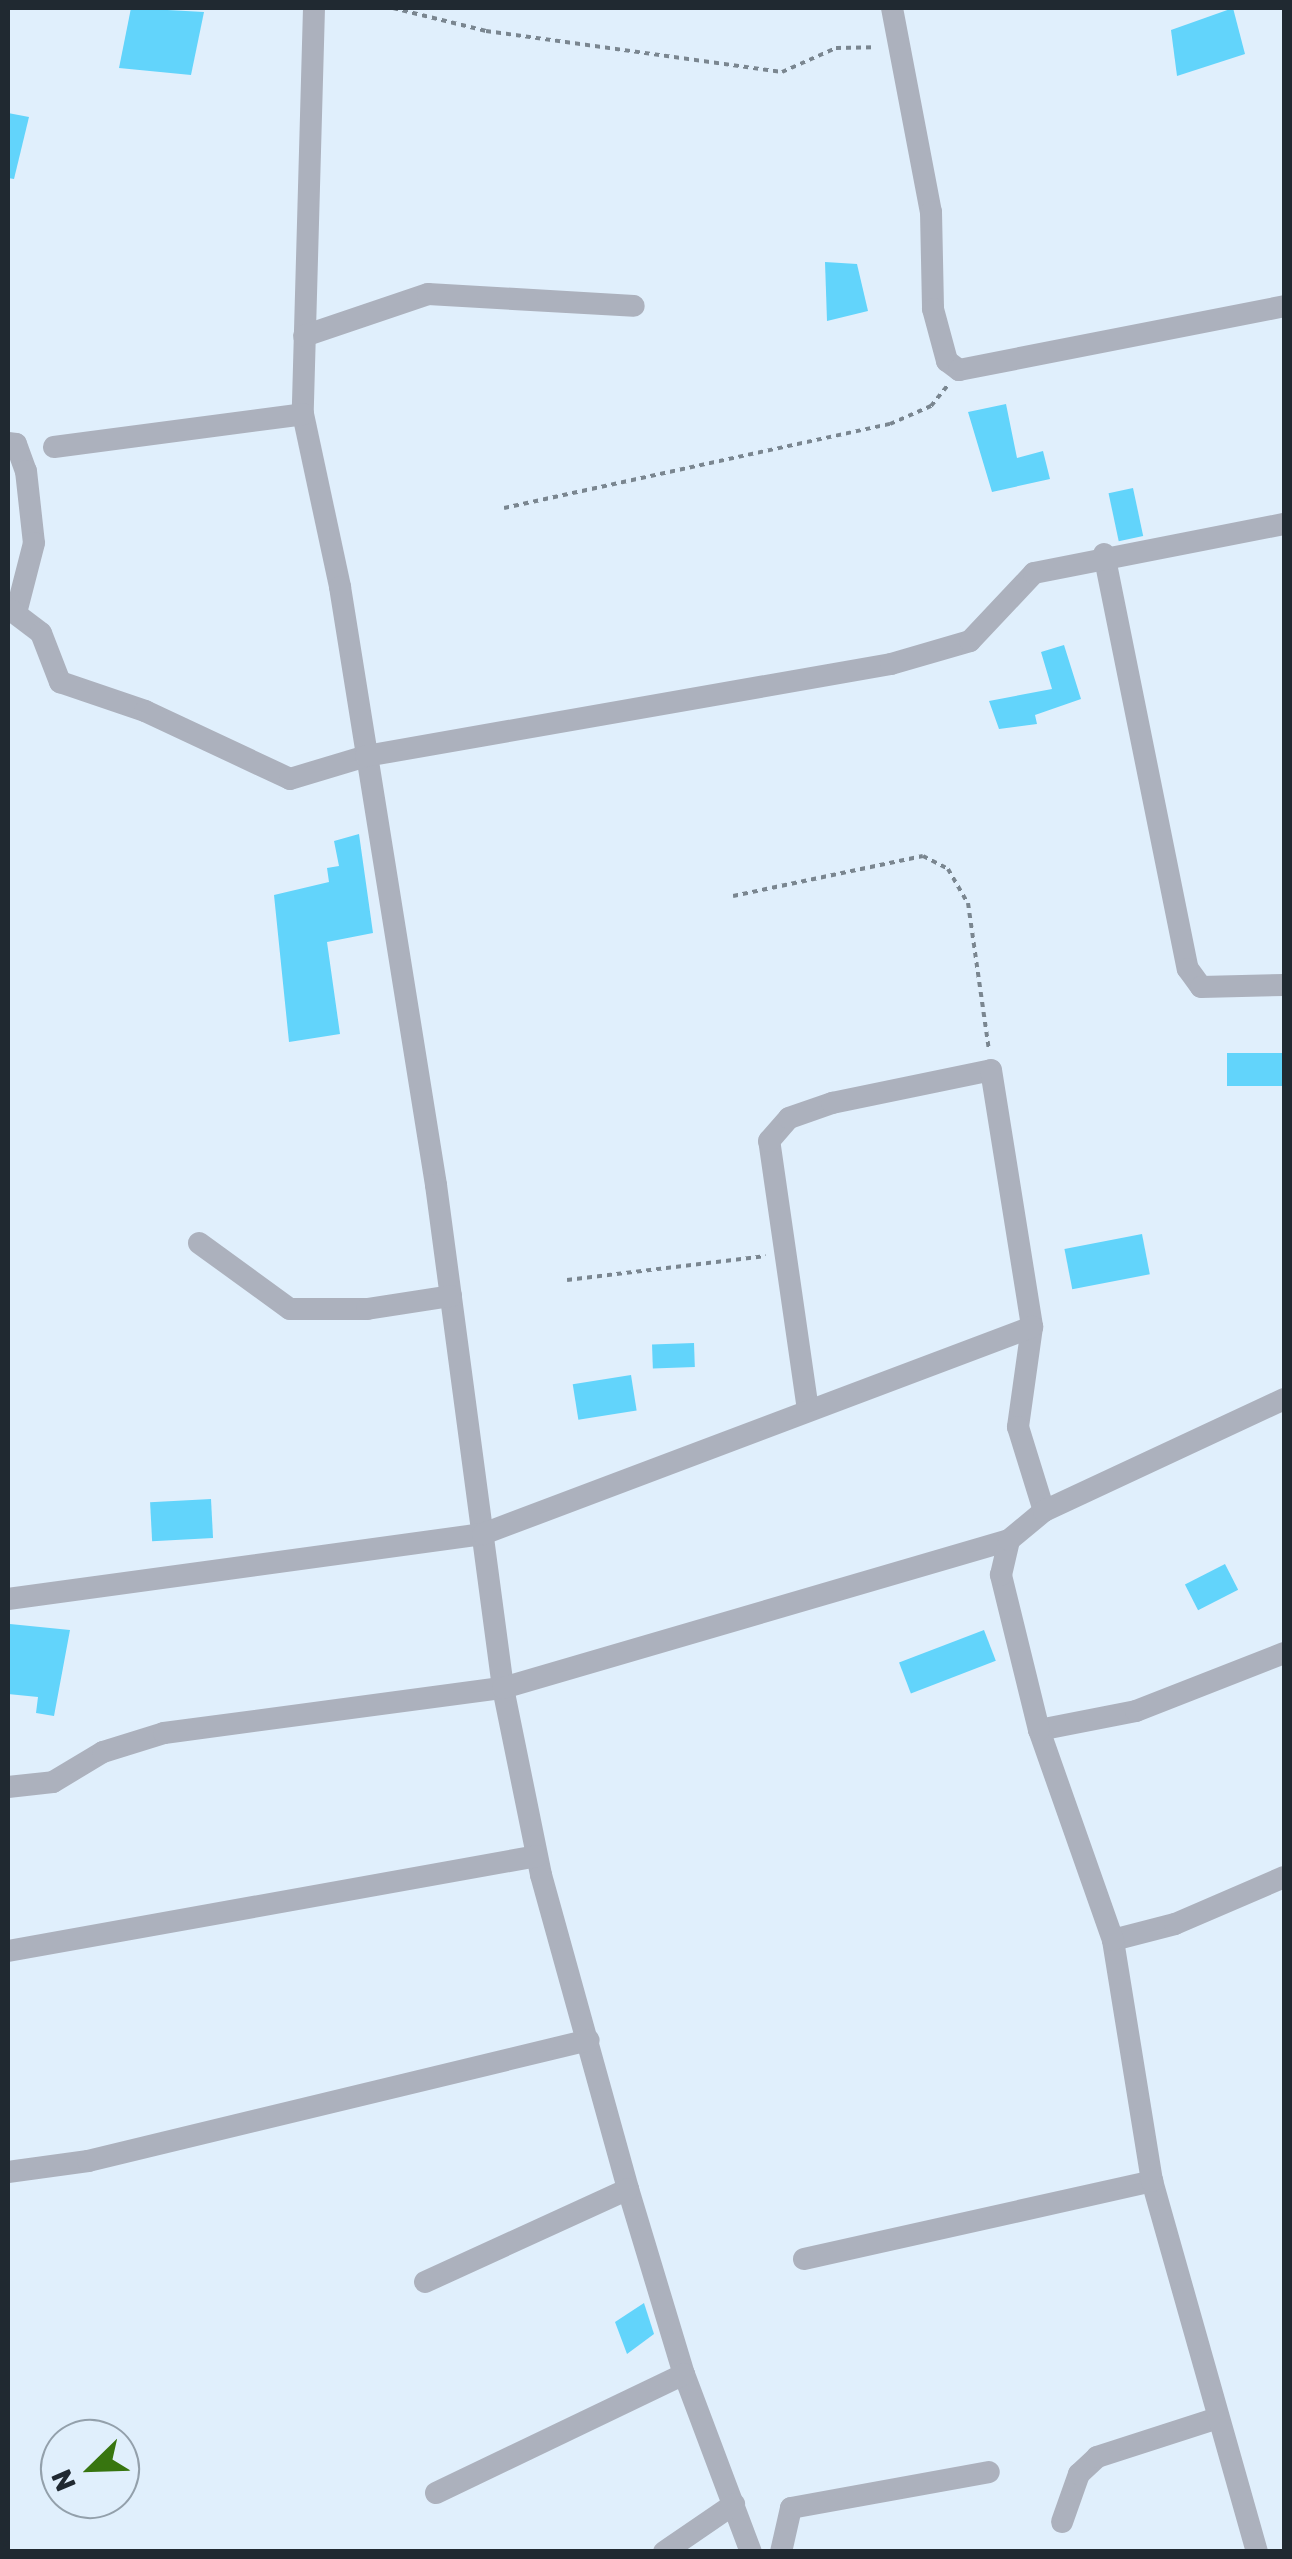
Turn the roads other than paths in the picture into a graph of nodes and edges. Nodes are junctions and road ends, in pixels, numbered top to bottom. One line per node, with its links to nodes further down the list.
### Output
1 (314, 8): 5 (street)
2 (892, 8): 4 (street)
3 (634, 306): 5 (street)
4 (1284, 306)
5 (304, 336): 6 (street)
6 (303, 414): 8 (street); 12 (street)
7 (8, 443): 11 (street)
8 (54, 447)
9 (1284, 524): 10 (street)
10 (1104, 554): 12 (street); 13 (street)
11 (12, 608): 12 (street)
12 (366, 756): 15 (street)
13 (1284, 985)
14 (200, 1243): 15 (street)
15 (451, 1296): 20 (street)
16 (1032, 1327): 18 (street); 18 (street); 19 (street)
17 (1284, 1398): 19 (street)
18 (808, 1410): 20 (street)
19 (1044, 1511): 21 (street)
20 (483, 1534): 22 (street); 24 (street)
21 (1009, 1540): 24 (street); 25 (street)
22 (8, 1599)
23 (1284, 1653): 25 (street)
24 (503, 1688): 26 (street); 27 (street)
25 (1039, 1730): 29 (street)
26 (8, 1787)
27 (538, 1856): 30 (street); 31 (street)
28 (1284, 1877): 29 (street)
29 (1114, 1940): 33 (street)
30 (8, 1951)
31 (589, 2040): 32 (street); 34 (street)
32 (8, 2172)
33 (1152, 2181): 35 (street); 38 (street)
34 (628, 2189): 36 (street); 37 (street)
35 (804, 2259)
36 (425, 2282)
37 (684, 2374): 40 (street); 41 (street)
38 (1218, 2418): 42 (street); 46 (street)
39 (989, 2472): 45 (street)
40 (436, 2492)
41 (734, 2504): 43 (street); 44 (street)
42 (1062, 2522)
43 (664, 2552)
44 (751, 2552)
45 (781, 2552)
46 (1257, 2552)

